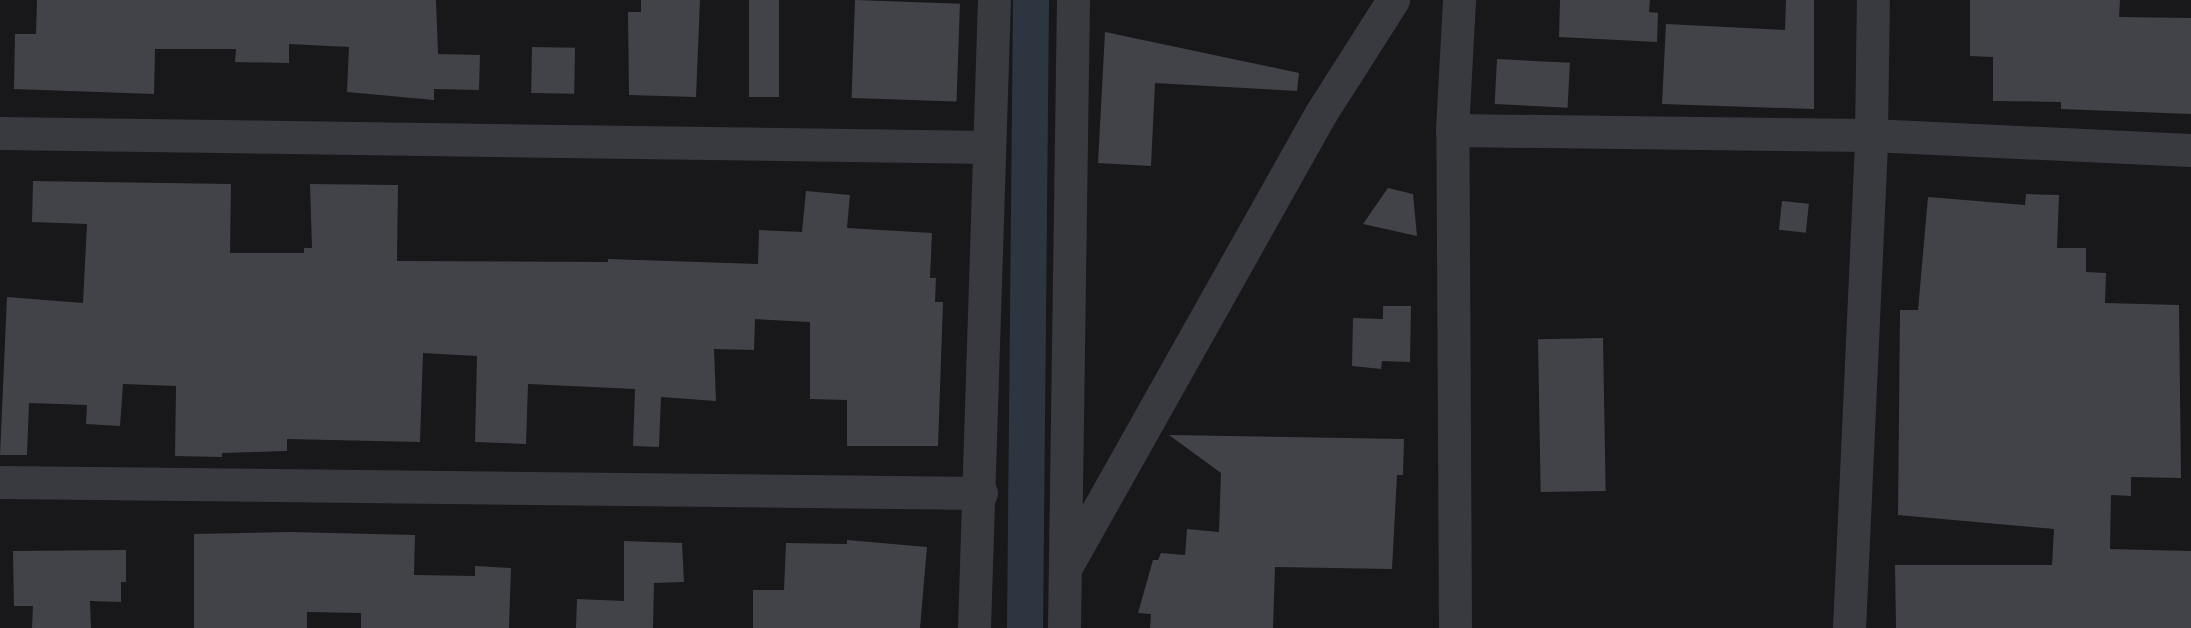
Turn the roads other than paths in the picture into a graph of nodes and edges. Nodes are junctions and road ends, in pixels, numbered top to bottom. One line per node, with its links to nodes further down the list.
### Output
1 (994, 0): 9 (street)
2 (1073, 0): 13 (street)
3 (1393, 0): 13 (street)
4 (1459, 0): 6 (street)
5 (1873, 0): 8 (street)
6 (1452, 130): 8 (street); 16 (street)
7 (0, 133): 9 (street)
8 (1871, 135): 10 (street); 17 (street)
9 (989, 147): 12 (street)
10 (2191, 150)
11 (0, 482): 12 (street)
12 (981, 493): 14 (street)
13 (1066, 567): 15 (street)
14 (974, 628)
15 (1064, 628)
16 (1455, 628)
17 (1849, 628)

